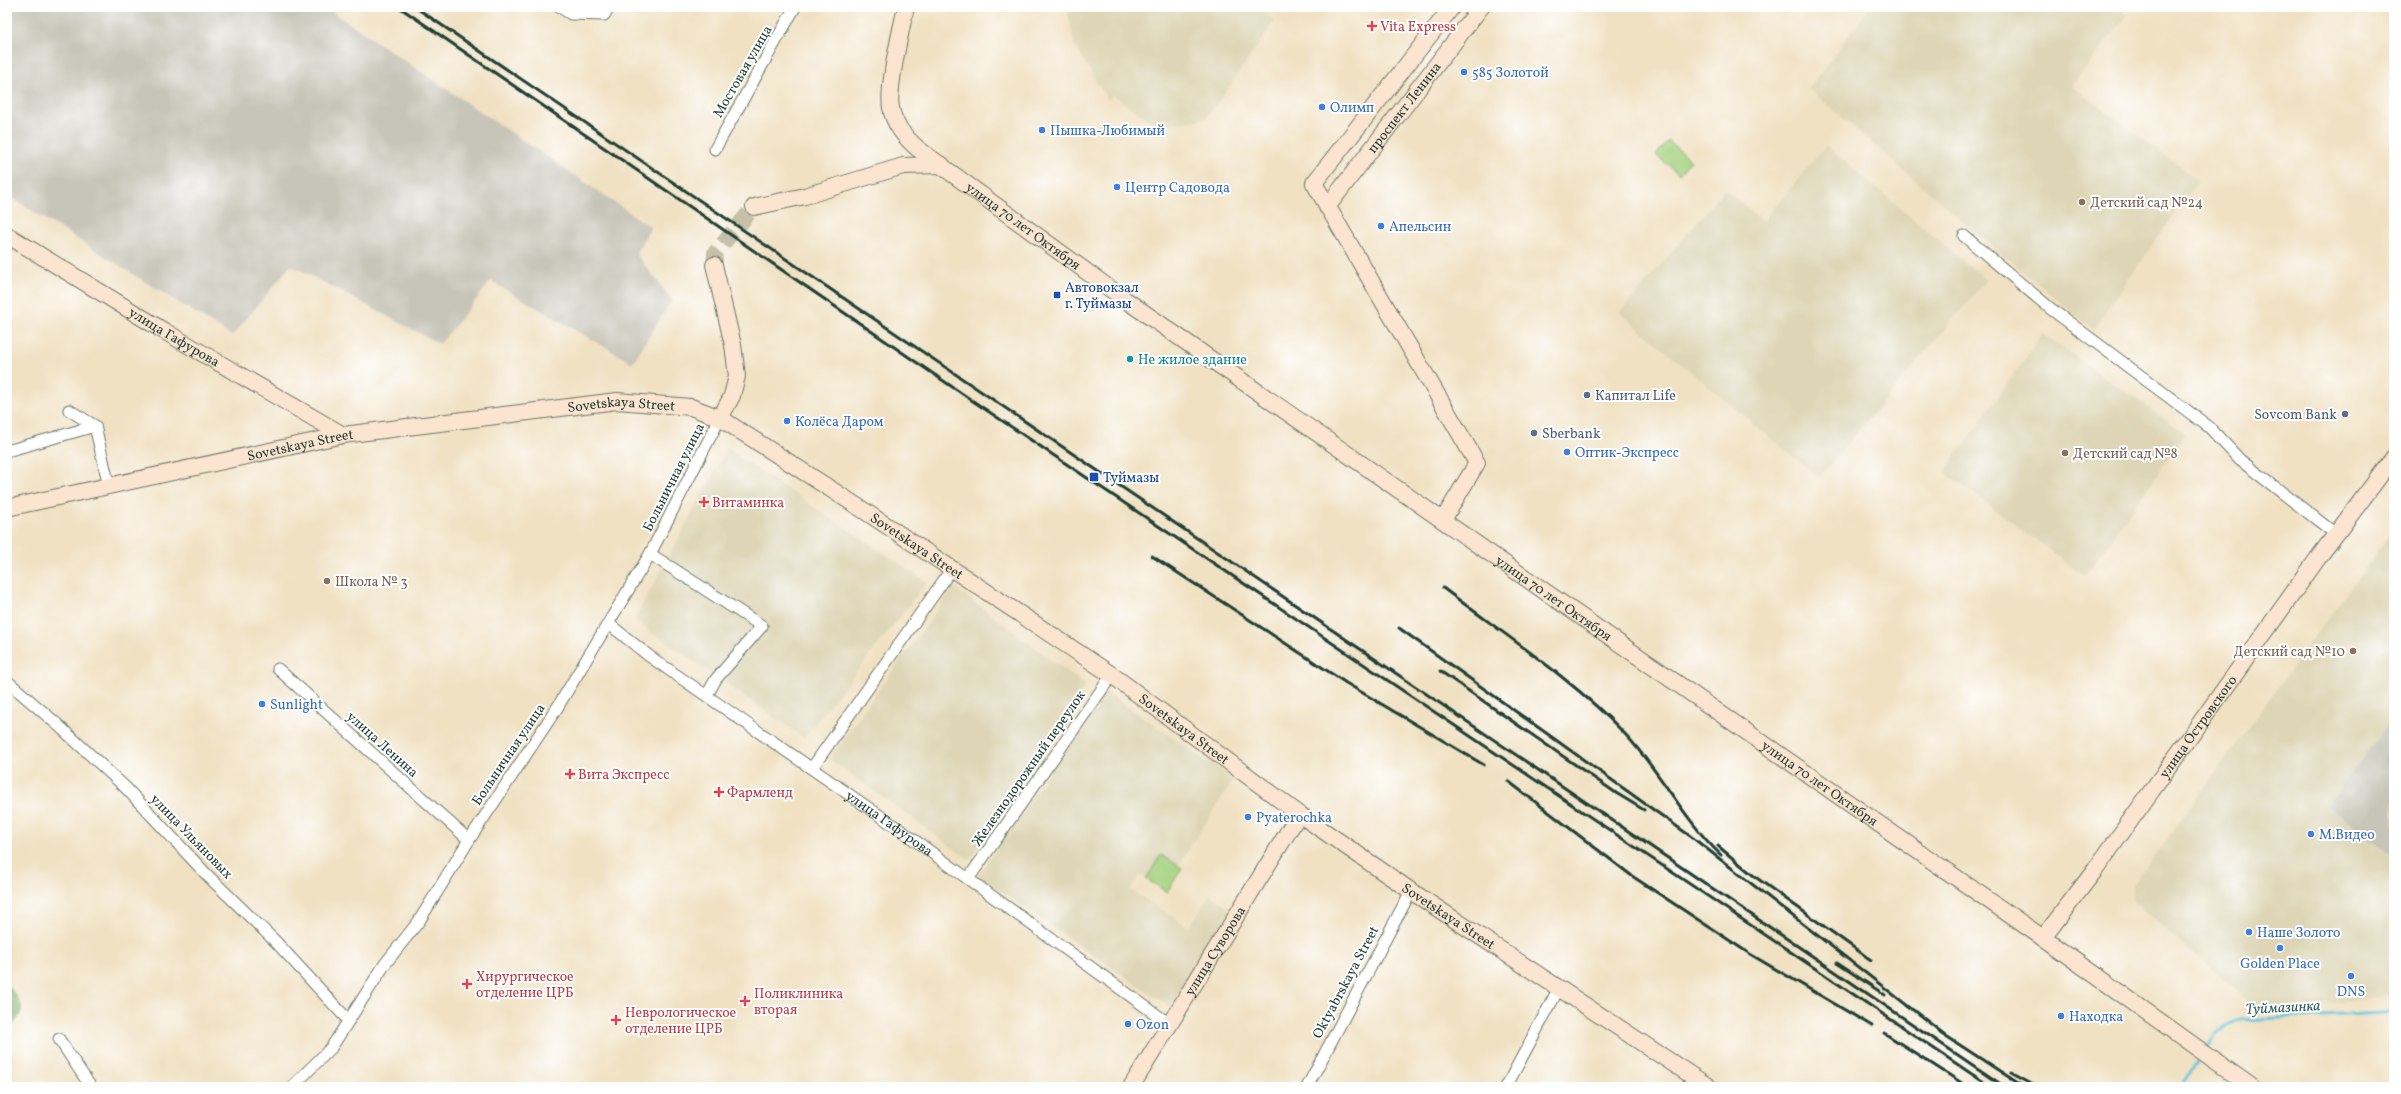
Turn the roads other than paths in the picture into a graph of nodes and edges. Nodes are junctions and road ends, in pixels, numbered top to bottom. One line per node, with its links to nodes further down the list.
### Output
1 (560, 7): 6 (street)
2 (795, 7): 7 (street, Мостовая улица)
3 (906, 7): 8 (main road, улица 70 лет Октября)
4 (1452, 7): 10 (main road, проспект Ленина)
5 (1481, 7): 10 (main road, проспект Ленина)
6 (606, 11)
7 (715, 149)
8 (942, 165): 9 (main road); 22 (main road, улица 70 лет Октября)
9 (754, 207)
10 (1327, 207): 22 (main road)
11 (7, 236): 17 (main road, улица Гафурова)
12 (1964, 236): 23 (street)
13 (714, 265): 15 (main road)
14 (69, 410): 16 (street)
15 (720, 418): 17 (main road, Sovetskaya Street); 24 (street, Больничная улица); 25 (main road, Sovetskaya Street)
16 (95, 426): 18 (street); 20 (street)
17 (343, 435): 20 (main road, Sovetskaya Street)
18 (7, 451)
19 (2394, 457): 23 (main road, улица Островского)
20 (109, 486): 21 (main road, Sovetskaya Street)
21 (7, 508)
22 (1443, 520): 36 (main road, улица 70 лет Октября)
23 (2337, 535): 36 (main road, улица Островского)
24 (650, 554): 26 (street, Больничная улица); 30 (street)
25 (951, 570): 28 (main road, Sovetskaya Street); 31 (street)
26 (609, 624): 30 (street, улица Гафурова); 33 (street, Больничная улица)
27 (278, 669): 33 (street, улица Ленина)
28 (1112, 675): 32 (main road, Sovetskaya Street); 34 (street, Железнодорожный переулок)
29 (7, 681): 38 (street, улица Ульяновых)
30 (707, 696): 31 (street, улица Гафурова)
31 (812, 768): 34 (street, улица Гафурова)
32 (1299, 814): 35 (main road, Sovetskaya Street); 39 (main road, улица Суворова)
33 (469, 840): 38 (street, Больничная улица)
34 (968, 878): 39 (street, улица Гафурова)
35 (1411, 891): 37 (main road, Sovetskaya Street); 44 (street, Oktyabrskaya Street)
36 (2043, 938): 47 (main road, улица 70 лет Октября)
37 (1559, 988): 45 (street); 46 (main road, Sovetskaya Street)
38 (348, 1020): 42 (street, Больничная улица)
39 (1168, 1023): 43 (main road, улица Суворова)
40 (59, 1038): 41 (street)
41 (91, 1087)
42 (292, 1087)
43 (1131, 1087)
44 (1307, 1087)
45 (1506, 1087)
46 (1709, 1087)
47 (2252, 1087)

